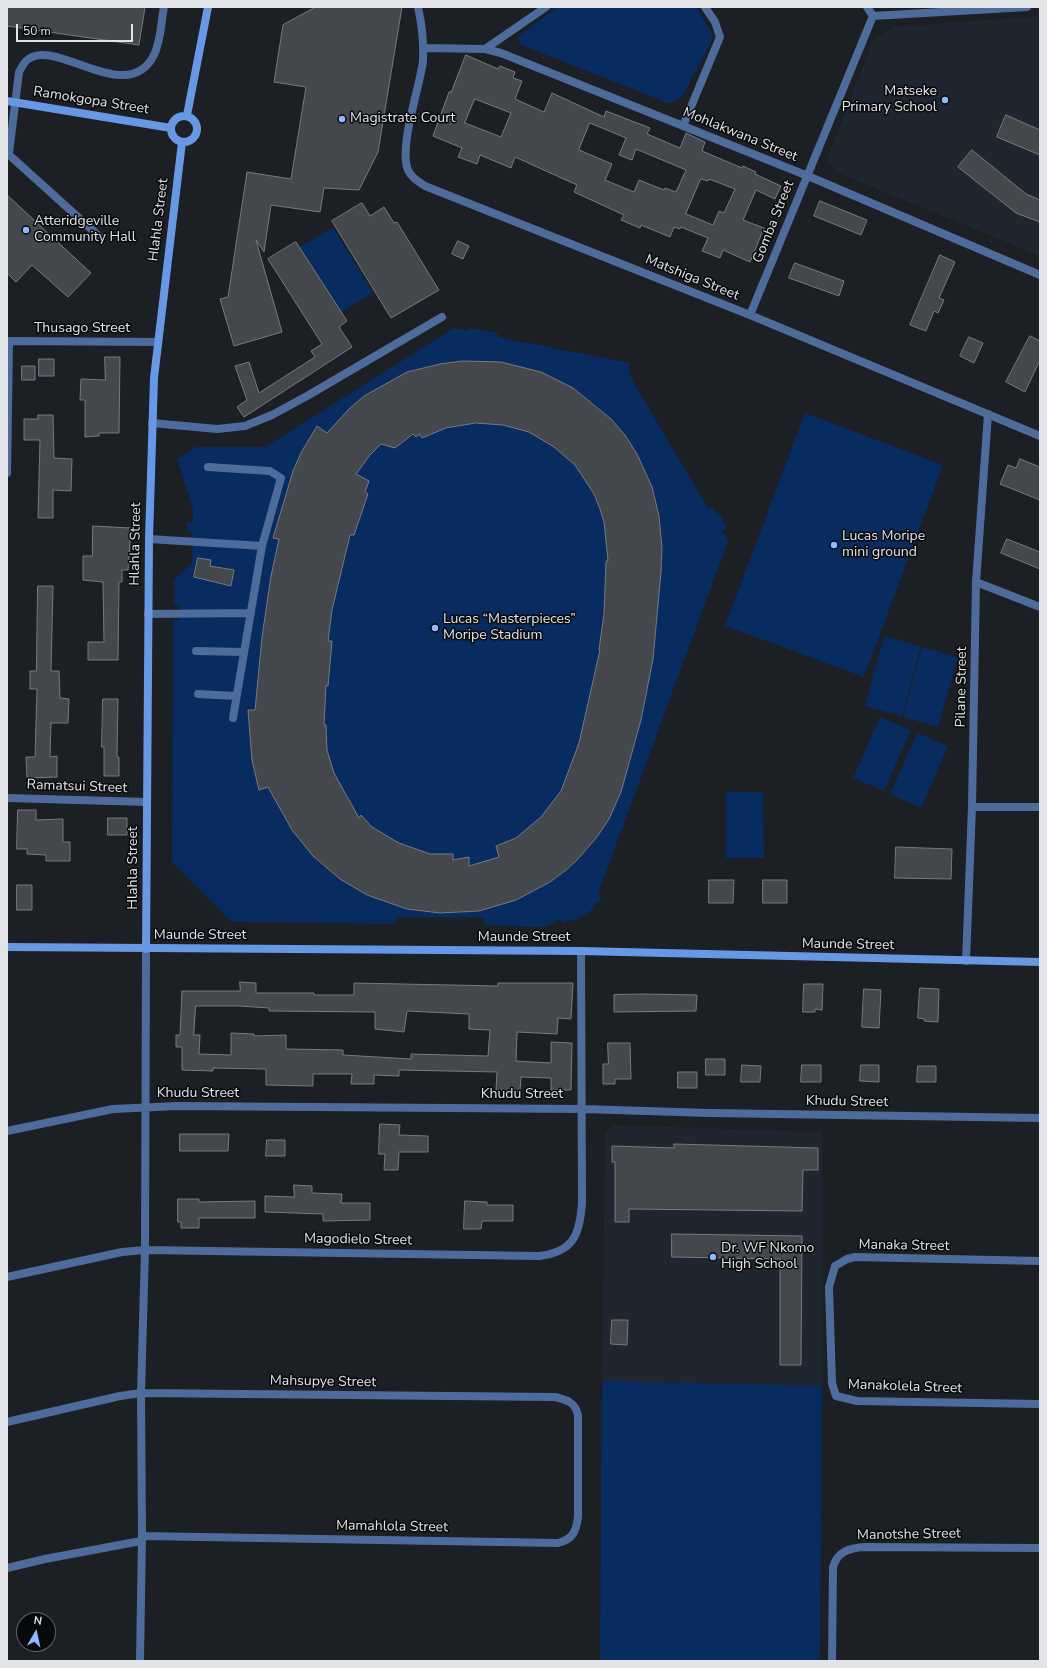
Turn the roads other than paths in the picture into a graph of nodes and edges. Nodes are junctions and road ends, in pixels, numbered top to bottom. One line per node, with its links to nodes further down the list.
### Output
1 (164, 7): 12 (street)
2 (208, 7): 13 (street)
3 (418, 7): 9 (street, Matshiga Street)
4 (546, 7): 10 (street)
5 (705, 7): 14 (street)
6 (867, 7): 8 (street)
7 (1027, 7): 8 (street)
8 (873, 16): 18 (street, Gomba Street)
9 (423, 48): 10 (street, Mohlakwana Street); 21 (street, Matshiga Street)
10 (485, 49): 14 (street, Mohlakwana Street)
11 (7, 101): 12 (street, Ramokgopa Street)
12 (16, 102): 15 (street, Ramokgopa Street); 17 (street)
13 (187, 116): 15 (street); 16 (street)
14 (683, 126): 18 (street, Mohlakwana Street)
15 (171, 128): 16 (street)
16 (182, 142): 24 (street, Hlahla Street)
17 (8, 153): 19 (street)
18 (808, 176): 20 (street, Mohlakwana Street); 21 (street, Gomba Street)
19 (100, 237)
20 (1040, 275)
21 (750, 316): 25 (street, Matshiga Street)
22 (442, 317): 26 (street)
23 (8, 342): 24 (street, Thusago Street); 29 (street)
24 (158, 342): 26 (street, Hlahla Street)
25 (988, 414): 27 (street, Matshiga Street); 32 (street, Pilane Street)
26 (152, 423): 30 (street, Hlahla Street)
27 (1040, 436)
28 (208, 467): 31 (street)
29 (7, 473)
30 (149, 539): 31 (street); 35 (street, Hlahla Street)
31 (262, 546): 34 (street)
32 (976, 582): 33 (street); 43 (street, Pilane Street)
33 (1040, 607)
34 (251, 613): 35 (street); 37 (street)
35 (148, 614): 42 (street, Hlahla Street)
36 (196, 651): 37 (street)
37 (244, 652): 39 (street)
38 (198, 694): 39 (street)
39 (236, 696): 40 (street)
40 (233, 718)
41 (7, 798): 42 (street, Ramatsui Street)
42 (147, 802): 46 (street, Hlahla Street)
43 (972, 806): 44 (street); 48 (street, Pilane Street)
44 (1040, 807)
45 (7, 947): 46 (street, Maunde Street)
46 (146, 949): 47 (street, Maunde Street); 50 (street)
47 (581, 951): 48 (street, Maunde Street); 51 (street, Magodielo Street)
48 (966, 961): 49 (street, Maunde Street)
49 (1040, 962)
50 (145, 1107): 51 (street, Khudu Street); 53 (street, Khudu Street); 54 (street)
51 (582, 1108): 52 (street, Khudu Street); 54 (street, Magodielo Street)
52 (1040, 1118)
53 (7, 1131)
54 (145, 1250): 56 (street, Magodielo Street); 58 (street)
55 (1040, 1261): 57 (street, Manaka Street)
56 (7, 1277)
57 (830, 1331): 59 (street, Manakolela Street)
58 (141, 1393): 60 (street, Mahsupye Street); 61 (street, Mahsupye Street); 62 (street)
59 (1040, 1404)
60 (7, 1422)
61 (578, 1470): 62 (street, Mamahlola Street)
62 (142, 1538): 64 (street, Mamahlola Street); 65 (street)
63 (1040, 1548): 66 (street, Manotshe Street)
64 (7, 1568)
65 (140, 1661)
66 (832, 1661)

